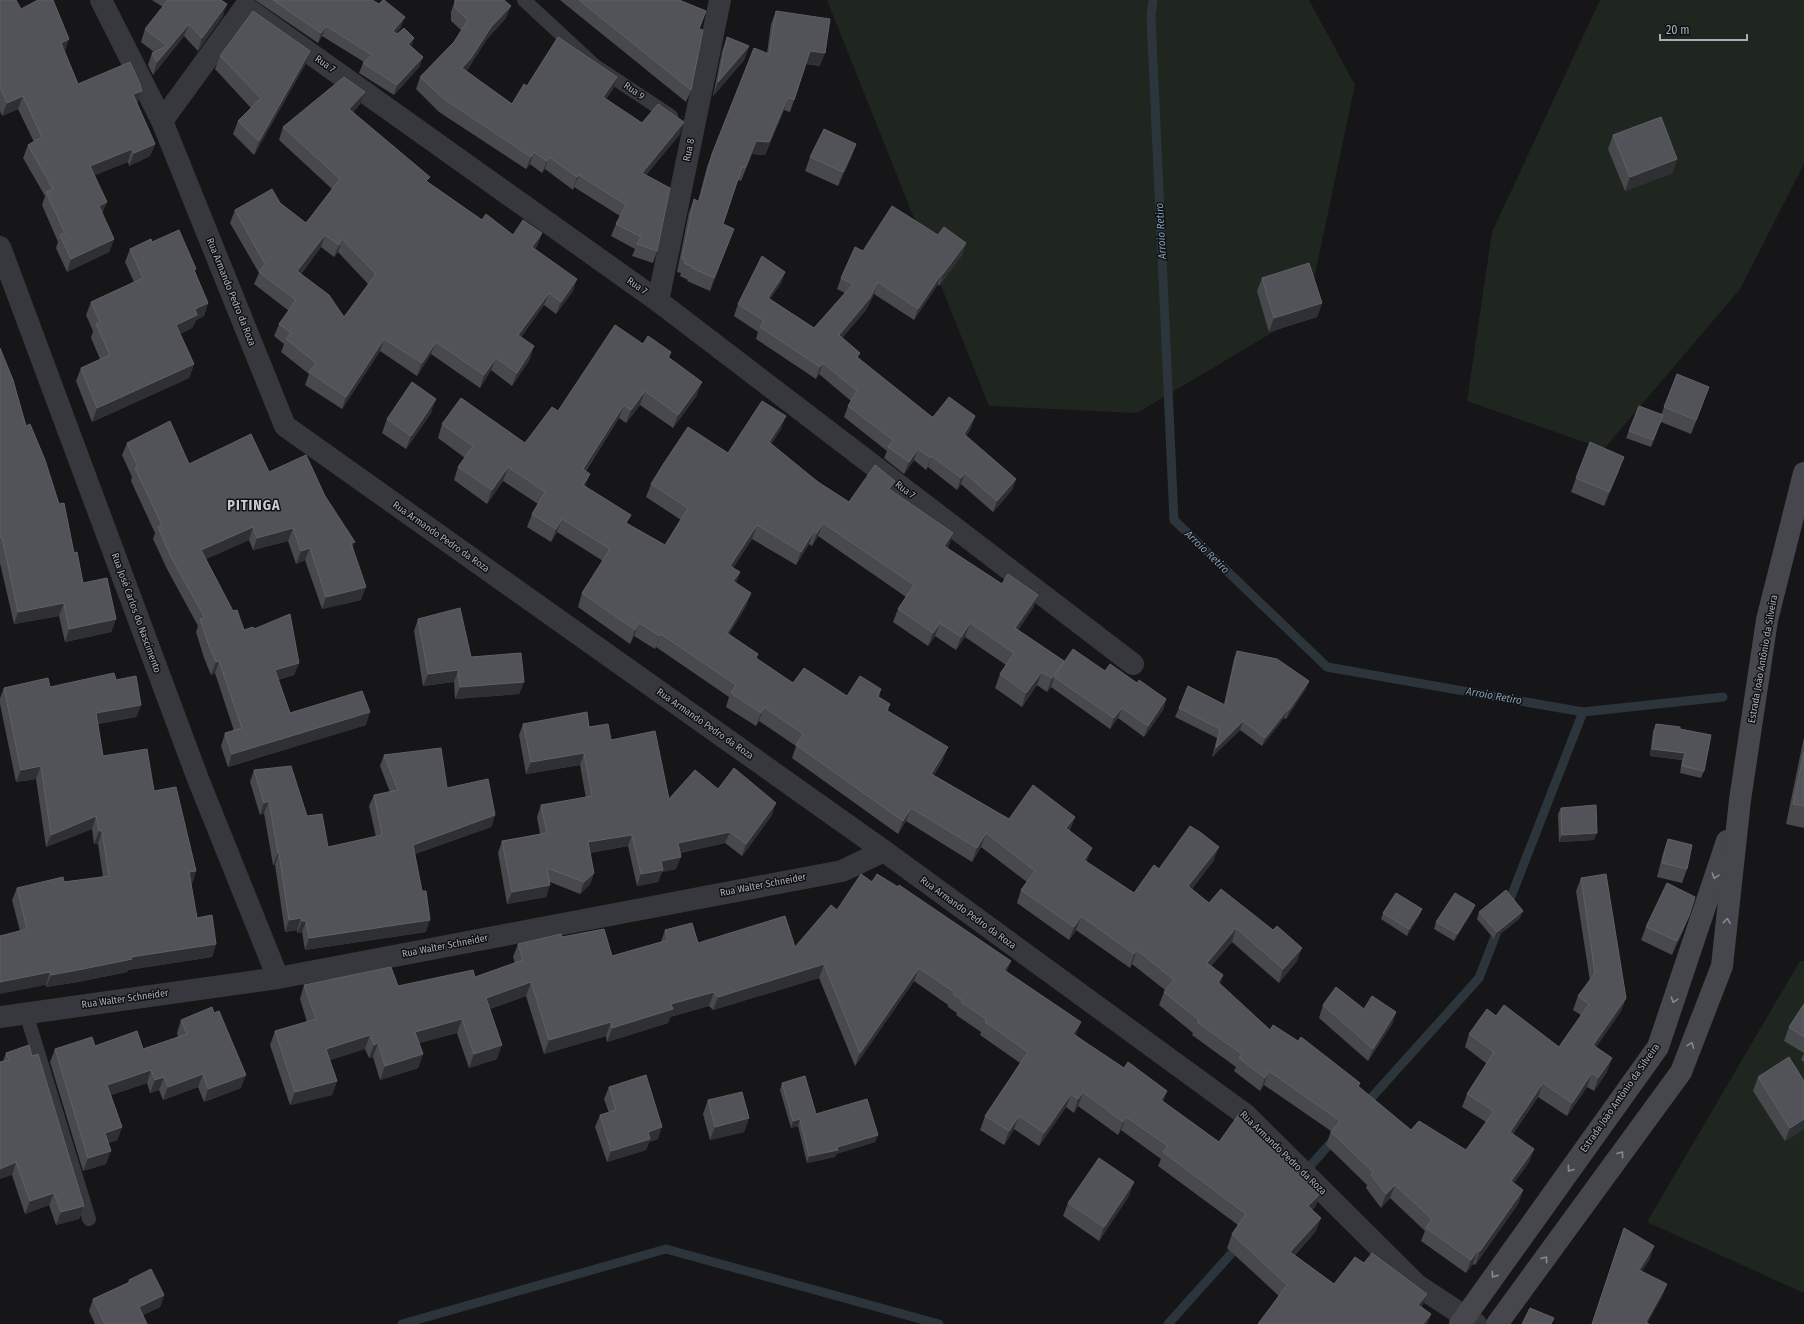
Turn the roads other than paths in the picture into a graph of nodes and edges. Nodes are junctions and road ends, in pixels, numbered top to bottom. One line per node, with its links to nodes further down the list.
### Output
1 (102, 0): 4 (street, Rua Armando Pedro da Roza)
2 (524, 0): 5 (lane, Rua 9)
3 (720, 0): 5 (street, Rua 8)
4 (162, 121): 7 (street, Rua 7); 11 (street, Rua Armando Pedro da Roza)
5 (693, 131): 7 (street, Rua 8)
6 (0, 247): 12 (street, Rua José Carlos do Nascimento)
7 (658, 301): 9 (street, Rua 7)
8 (1804, 473): 10 (main road, Estrada João Antônio da Silveira)
9 (1133, 664)
10 (1740, 800): 16 (main road, Estrada João Antônio da Silveira, one-way to 16); 17 (main road, Estrada João Antônio da Silveira, one-way to 10)
11 (884, 851): 12 (street, Rua Walter Schneider); 16 (street, Rua Armando Pedro da Roza)
12 (278, 978): 13 (street, Rua Walter Schneider)
13 (26, 1013): 14 (street, Rua Walter Schneider); 15 (lane)
14 (0, 1017)
15 (89, 1220)
16 (1467, 1321)
17 (1497, 1324)

